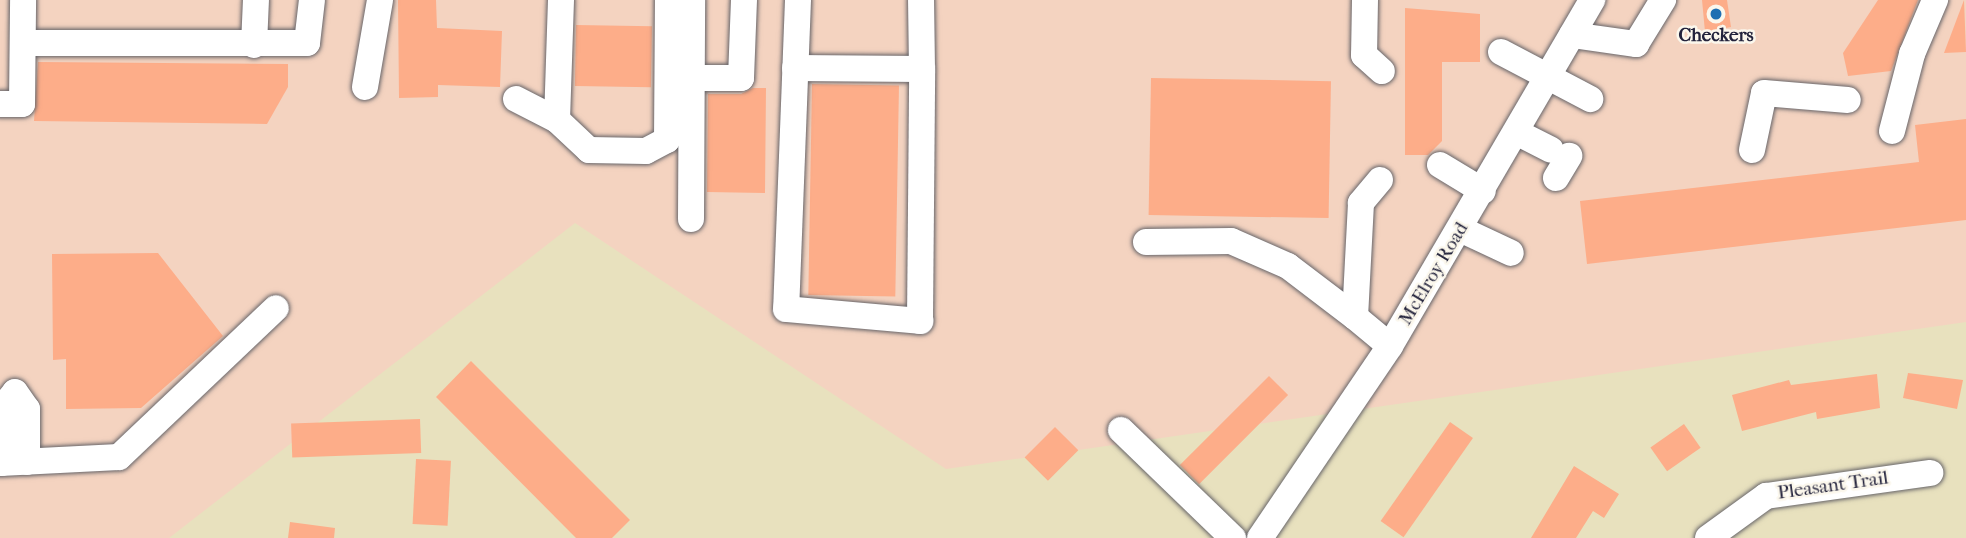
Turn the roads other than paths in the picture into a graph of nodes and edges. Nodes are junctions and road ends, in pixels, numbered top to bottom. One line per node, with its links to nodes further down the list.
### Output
1 (23, 0): 16 (street)
2 (256, 0): 17 (street)
3 (312, 0): 17 (street)
4 (380, 0): 24 (street)
5 (561, 0): 29 (street)
6 (668, 0): 29 (street)
7 (692, 0): 23 (street)
8 (744, 0): 23 (street)
9 (798, 0): 19 (street)
10 (921, 0): 20 (street)
11 (1365, 0): 21 (street)
12 (1592, 0): 15 (street, McElroy Road)
13 (1663, 0): 15 (street)
14 (1935, 0): 30 (street)
15 (1572, 35): 22 (street, McElroy Road)
16 (23, 43): 17 (street); 28 (street)
17 (254, 44)
18 (1501, 52): 22 (street)
19 (795, 68): 20 (street); 20 (street)
20 (922, 69)
21 (1382, 71)
22 (1547, 77): 26 (street); 31 (street, McElroy Road)
23 (692, 78): 37 (street)
24 (365, 87)
25 (516, 99): 29 (street)
26 (1590, 99)
27 (1848, 100): 32 (street)
28 (0, 104)
29 (557, 120)
30 (1892, 131)
31 (1516, 132): 33 (street); 36 (street, McElroy Road)
32 (1752, 149)
33 (1559, 161)
34 (1440, 166): 36 (street)
35 (1380, 180): 42 (street)
36 (1483, 191): 38 (street, McElroy Road)
37 (691, 219)
38 (1461, 229): 40 (street); 43 (street, McElroy Road)
39 (1146, 242): 42 (street)
40 (1511, 253)
41 (276, 308): 45 (street)
42 (1355, 317): 43 (street)
43 (1390, 346): 48 (street, McElroy Road)
44 (1121, 430): 47 (street)
45 (10, 463)
46 (1930, 473): 49 (street, Pleasant Trail)
47 (1233, 538)
48 (1260, 538)
49 (1708, 538)

